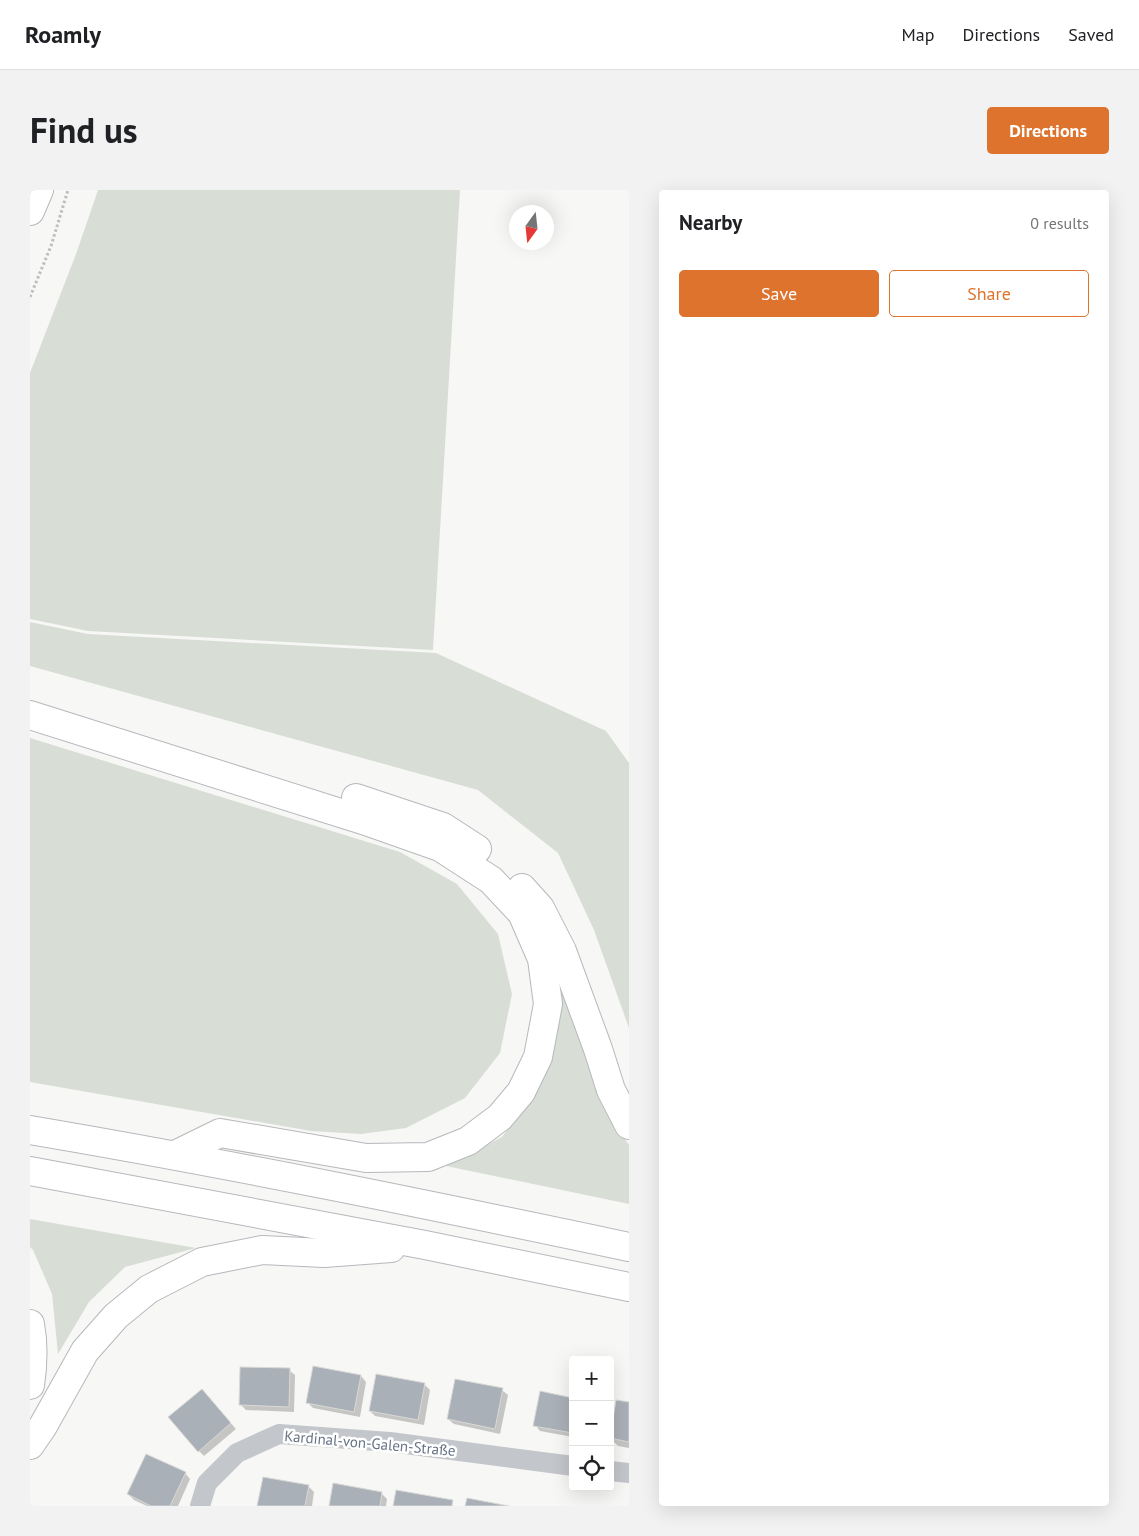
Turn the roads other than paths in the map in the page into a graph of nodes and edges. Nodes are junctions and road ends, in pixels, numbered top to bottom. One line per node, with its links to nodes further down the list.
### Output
1 (38, 190): 2 (highway)
2 (30, 211)
3 (30, 697): 5 (highway)
4 (30, 715): 7 (highway)
5 (629, 1125)
6 (30, 1130): 7 (highway)
7 (175, 1155): 10 (highway)
8 (30, 1171): 9 (highway)
9 (425, 1245): 11 (highway); 14 (highway)
10 (629, 1247)
11 (629, 1287)
12 (30, 1324): 13 (highway)
13 (30, 1385)
14 (30, 1445)
15 (569, 1465): 18 (street, Kardinal-von-Galen-Straße)
16 (614, 1472): 17 (street)
17 (629, 1474)
18 (200, 1506)

